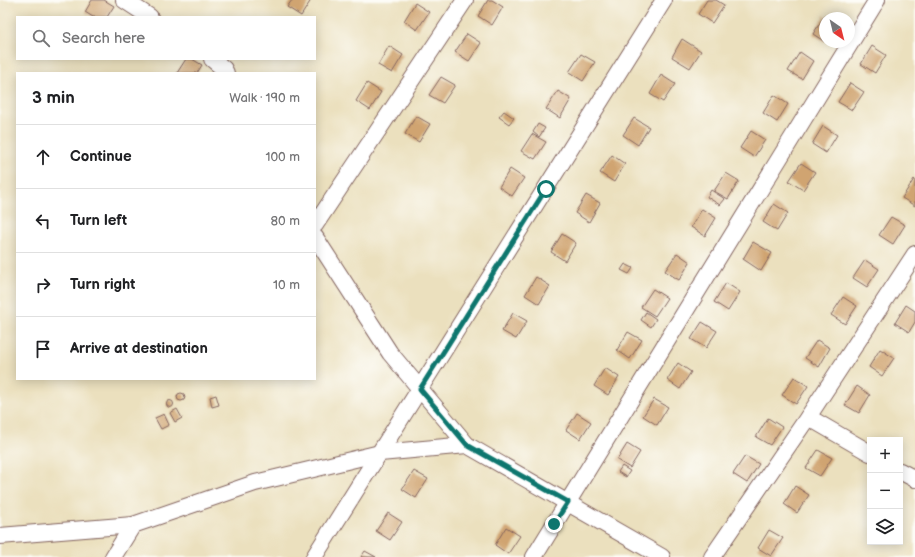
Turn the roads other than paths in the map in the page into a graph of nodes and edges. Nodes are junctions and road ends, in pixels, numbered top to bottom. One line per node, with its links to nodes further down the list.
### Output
1 (124, 0): 5 (street)
2 (465, 0): 8 (street)
3 (664, 0): 11 (street)
4 (876, 0): 18 (street)
5 (148, 16)
6 (213, 60): 7 (street)
7 (226, 72)
8 (316, 224)
9 (316, 239): 11 (street)
10 (915, 254): 12 (street)
11 (420, 389): 13 (street); 15 (street)
12 (808, 417): 14 (street); 25 (street)
13 (467, 445): 15 (street); 18 (street)
14 (867, 451)
15 (380, 453): 19 (street); 22 (street)
16 (903, 473): 17 (street)
17 (915, 479)
18 (568, 502): 23 (street); 24 (street)
19 (133, 525): 20 (street); 21 (street)
20 (0, 536)
21 (113, 557)
22 (314, 557)
23 (534, 557)
24 (662, 557)
25 (712, 557)

